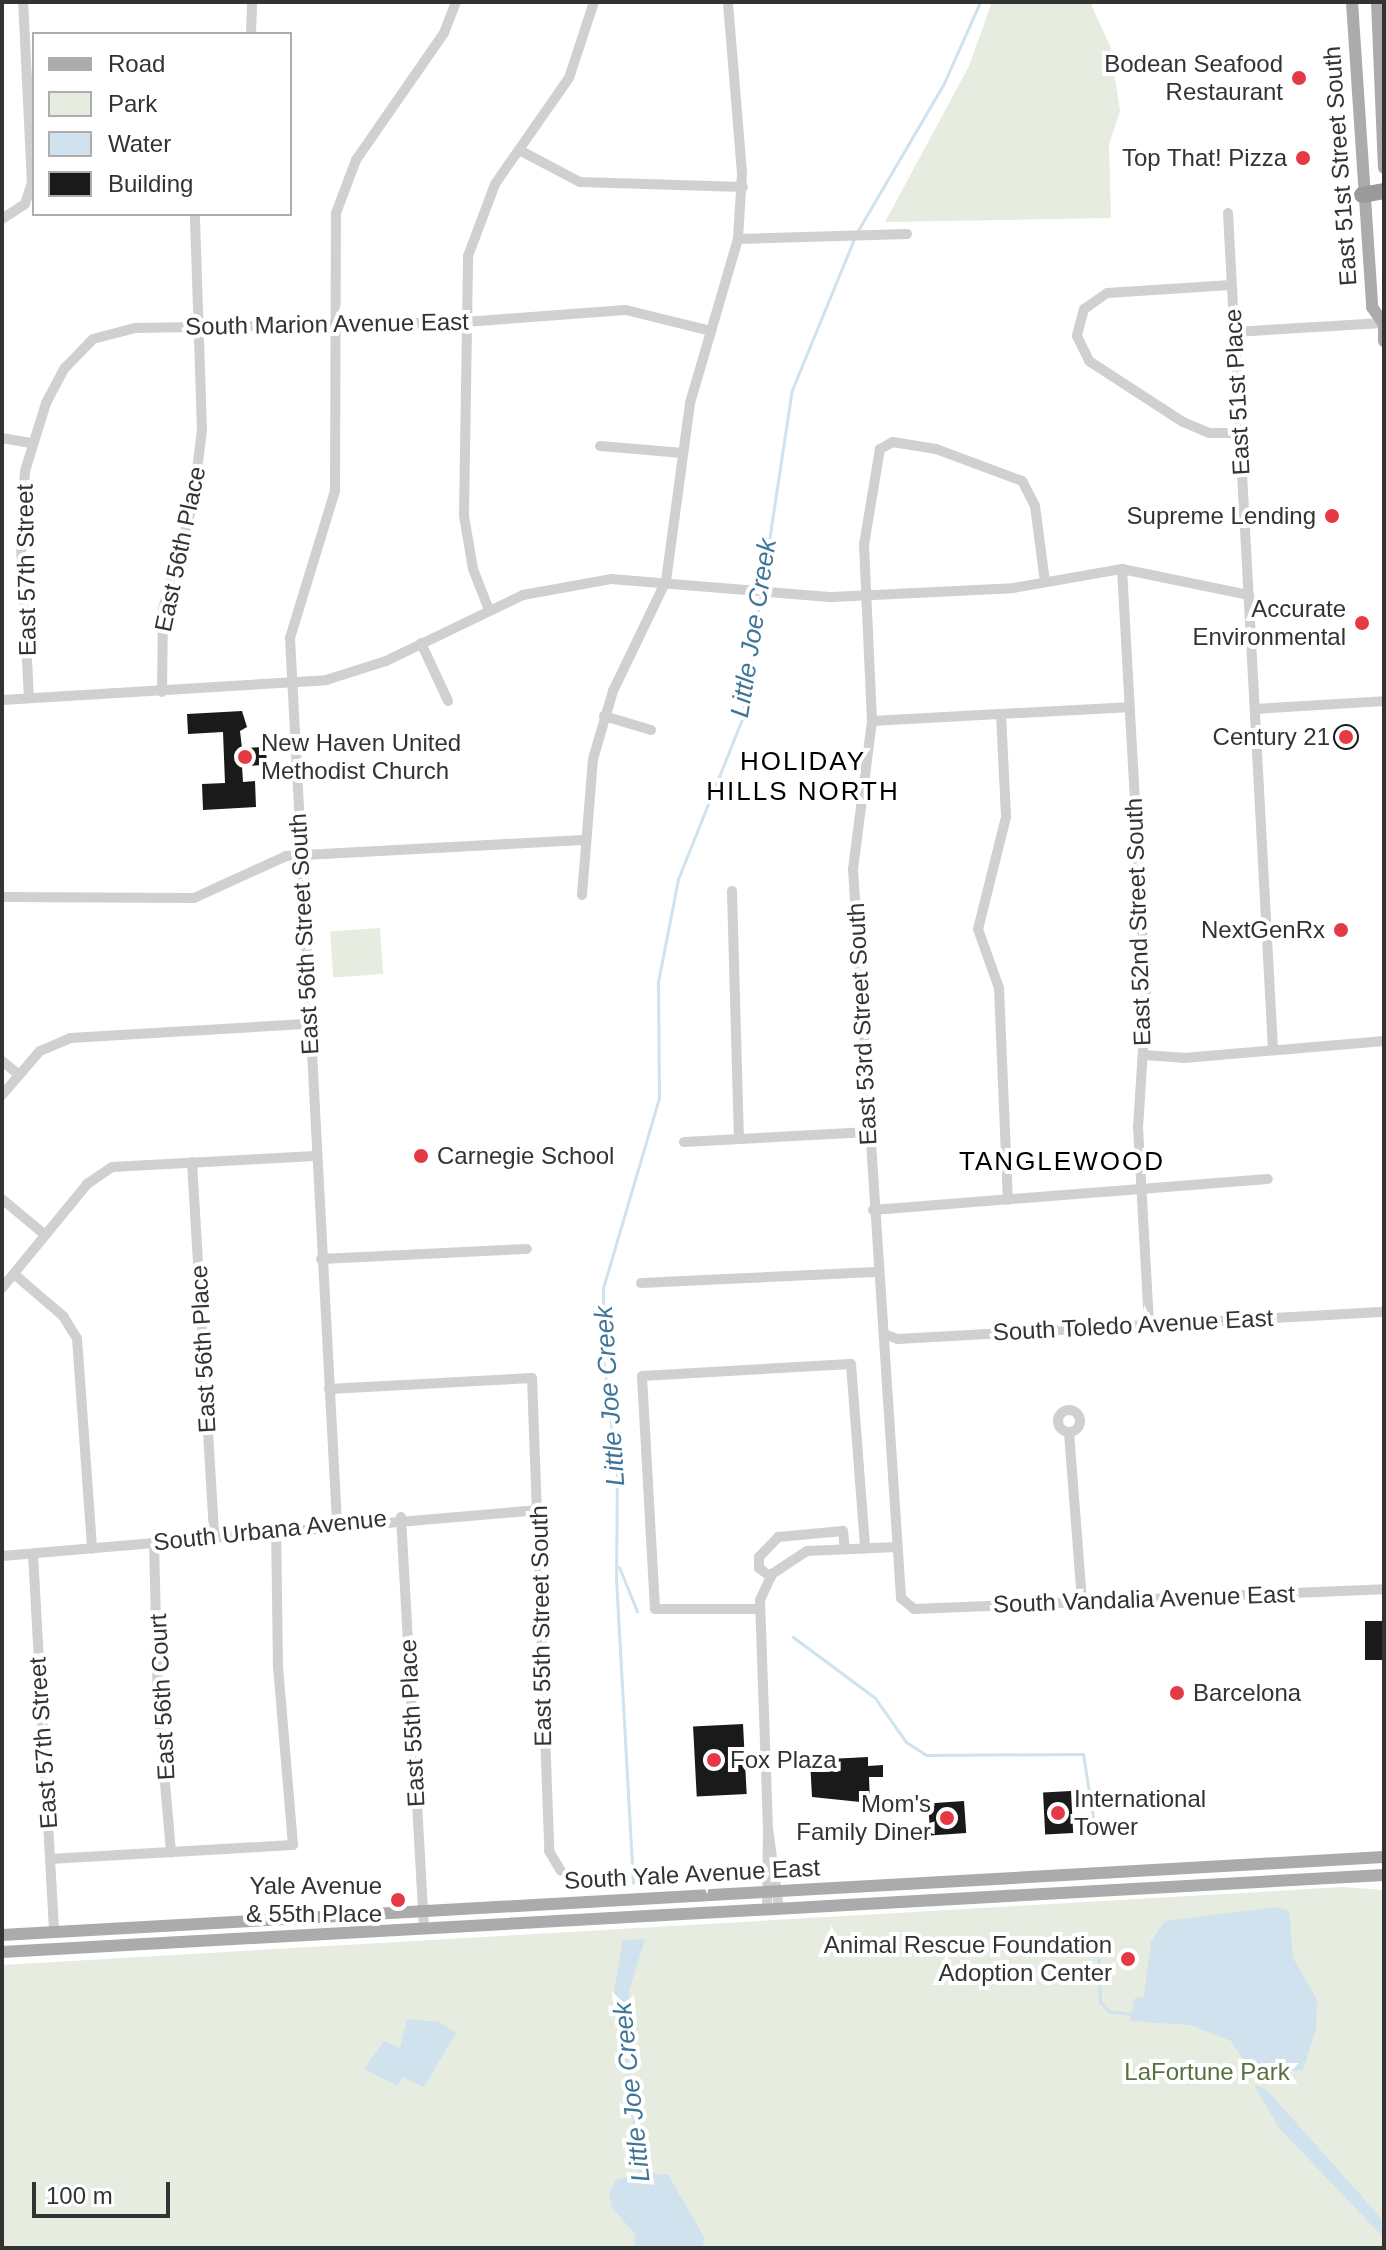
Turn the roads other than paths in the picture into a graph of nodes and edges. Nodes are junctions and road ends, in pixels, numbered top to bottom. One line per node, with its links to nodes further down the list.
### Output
1 (23, 2): 17 (street)
2 (252, 2): 8 (street)
3 (456, 2): 21 (street, East 56th Street South)
4 (594, 2): 9 (street)
5 (728, 2): 11 (street)
6 (1352, 2): 13 (main road, East 51st Street South)
7 (1377, 2): 10 (main road, East 51st Street South)
8 (251, 32)
9 (519, 150): 11 (street); 22 (street)
10 (1384, 168)
11 (743, 187): 19 (street)
12 (1384, 191): 13 (highway)
13 (1362, 195): 14 (highway); 23 (main road, East 51st Street South)
14 (1384, 198)
15 (1228, 213): 20 (street, East 51st Place)
16 (195, 216): 24 (street, East 56th Place)
17 (2, 219)
18 (907, 234): 19 (street)
19 (738, 239): 25 (street)
20 (1231, 285): 26 (street, East 51st Place); 28 (street)
21 (334, 322): 22 (street, South Marion Avenue East); 24 (street, South Marion Avenue East); 40 (street, East 56th Street South)
22 (465, 322): 25 (street, South Marion Avenue East); 38 (street)
23 (1384, 322): 26 (street); 27 (main road, East 51st Street South)
24 (201, 326): 30 (street, South Marion Avenue East); 41 (street, East 56th Place)
25 (711, 331): 32 (street)
26 (1234, 332): 28 (street, East 51st Place)
27 (1384, 341)
28 (1240, 433): 37 (street, East 51st Place)
29 (2, 438): 30 (street)
30 (31, 443): 42 (street, East 57th Street)
31 (600, 446): 32 (street)
32 (683, 453): 34 (street)
33 (1122, 569): 35 (street); 37 (street); 46 (street, East 52nd Street South)
34 (666, 581): 36 (street); 38 (street); 49 (street)
35 (1045, 582): 36 (street); 36 (street, East 53rd Street South)
36 (866, 595): 50 (street, East 53rd Street South)
37 (1249, 595): 47 (street, East 51st Place)
38 (489, 610): 39 (street)
39 (421, 643): 40 (street); 44 (street)
40 (289, 685): 41 (street); 53 (street, East 56th Street South)
41 (162, 692): 42 (street)
42 (29, 698): 43 (street)
43 (2, 700)
44 (448, 701)
45 (1384, 701): 47 (street)
46 (1128, 707): 48 (street); 60 (street, East 52nd Street South)
47 (1255, 709): 59 (street, East 51st Place)
48 (1001, 714): 50 (street); 72 (street)
49 (604, 716): 51 (street); 52 (street)
50 (872, 721): 64 (street, East 53rd Street South)
51 (651, 730)
52 (583, 840): 53 (street); 55 (street)
53 (299, 854): 56 (street); 57 (street, East 56th Street South)
54 (732, 891): 65 (street)
55 (582, 895)
56 (2, 897)
57 (309, 1024): 62 (street); 67 (street, East 56th Street South)
58 (1384, 1041): 59 (street)
59 (1273, 1049): 60 (street)
60 (1144, 1055): 70 (street, East 52nd Street South)
61 (2, 1061): 62 (street)
62 (19, 1075): 63 (street)
63 (2, 1095)
64 (869, 1132): 65 (street); 73 (street, East 53rd Street South)
65 (739, 1139): 66 (street)
66 (684, 1142)
67 (315, 1156): 68 (street); 76 (street, East 56th Street South)
68 (192, 1162): 74 (street); 90 (street, East 56th Place)
69 (1268, 1179): 70 (street)
70 (1142, 1191): 72 (street); 82 (street, East 52nd Street South)
71 (2, 1199): 74 (street)
72 (1008, 1200): 73 (street)
73 (873, 1210): 77 (street, East 53rd Street South)
74 (45, 1235): 78 (street)
75 (527, 1249): 76 (street)
76 (321, 1259): 84 (street, East 56th Street South)
77 (876, 1272): 79 (street); 83 (street, East 53rd Street South)
78 (14, 1274): 80 (street); 93 (street)
79 (641, 1283)
80 (2, 1288)
81 (1384, 1312): 82 (street, South Toledo Avenue East)
82 (1149, 1324): 83 (street, South Toledo Avenue East)
83 (884, 1334): 92 (street, East 53rd Street South)
84 (329, 1389): 86 (street, East 55th Street South); 88 (street, East 56th Street South)
85 (1069, 1432): 100 (street)
86 (539, 1510): 87 (street, South Urbana Avenue); 106 (street, East 55th Street South)
87 (401, 1517): 88 (street, South Urbana Avenue); 110 (street, East 55th Place)
88 (337, 1523): 89 (street, South Urbana Avenue)
89 (276, 1530): 90 (street, South Urbana Avenue); 103 (street)
90 (214, 1535): 91 (street, South Urbana Avenue)
91 (154, 1542): 93 (street, South Urbana Avenue); 103 (street, East 56th Court)
92 (897, 1547): 94 (street); 101 (street, East 53rd Street South)
93 (92, 1548): 96 (street, South Urbana Avenue)
94 (865, 1548): 95 (street); 102 (street)
95 (845, 1549): 98 (street); 98 (street)
96 (33, 1554): 97 (street, South Urbana Avenue); 105 (street, East 57th Street)
97 (2, 1556)
98 (771, 1577): 102 (street)
99 (1384, 1589): 100 (street, South Vandalia Avenue East)
100 (1082, 1601): 101 (street, South Vandalia Avenue East)
101 (905, 1605)
102 (759, 1609): 108 (street)
103 (171, 1852): 105 (street)
104 (1384, 1857): 108 (main road, South Yale Avenue East)
105 (50, 1859): 112 (street, East 57th Street)
106 (561, 1871)
107 (1384, 1875): 109 (main road, South Yale Avenue East)
108 (772, 1891): 109 (street); 110 (main road, South Yale Avenue East)
109 (773, 1909): 111 (main road, South Yale Avenue East)
110 (423, 1911): 111 (street, East 55th Place); 112 (main road, South Yale Avenue East)
111 (424, 1928): 114 (main road, South Yale Avenue East)
112 (54, 1932): 113 (main road, South Yale Avenue East)
113 (2, 1935)
114 (2, 1952)

